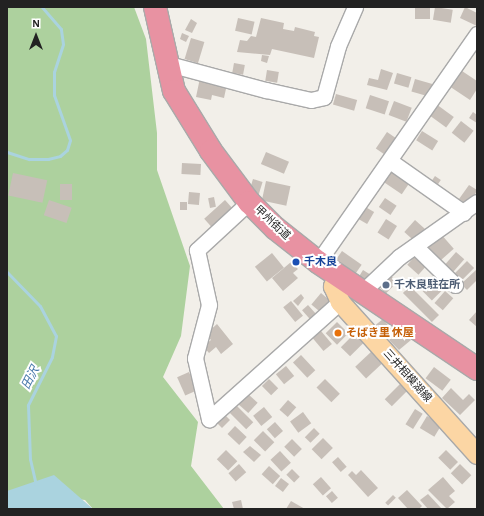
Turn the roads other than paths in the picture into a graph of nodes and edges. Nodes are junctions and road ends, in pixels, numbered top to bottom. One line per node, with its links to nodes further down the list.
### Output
1 (155, 7): 4 (highway, 甲州街道)
2 (355, 7): 4 (street)
3 (477, 34): 5 (street)
4 (166, 62): 6 (highway, 甲州街道)
5 (390, 161): 8 (street); 10 (street)
6 (249, 202): 10 (highway, 甲州街道); 14 (street)
7 (477, 202): 8 (street)
8 (464, 214): 9 (street)
9 (415, 246): 12 (street); 13 (street)
10 (318, 262): 11 (highway, 甲州街道)
11 (337, 276): 13 (highway, 甲州街道); 14 (main road, 三井相模湖線)
12 (454, 285)
13 (362, 292): 15 (highway, 甲州街道)
14 (340, 302): 16 (main road, 三井相模湖線)
15 (474, 363)
16 (477, 454)

